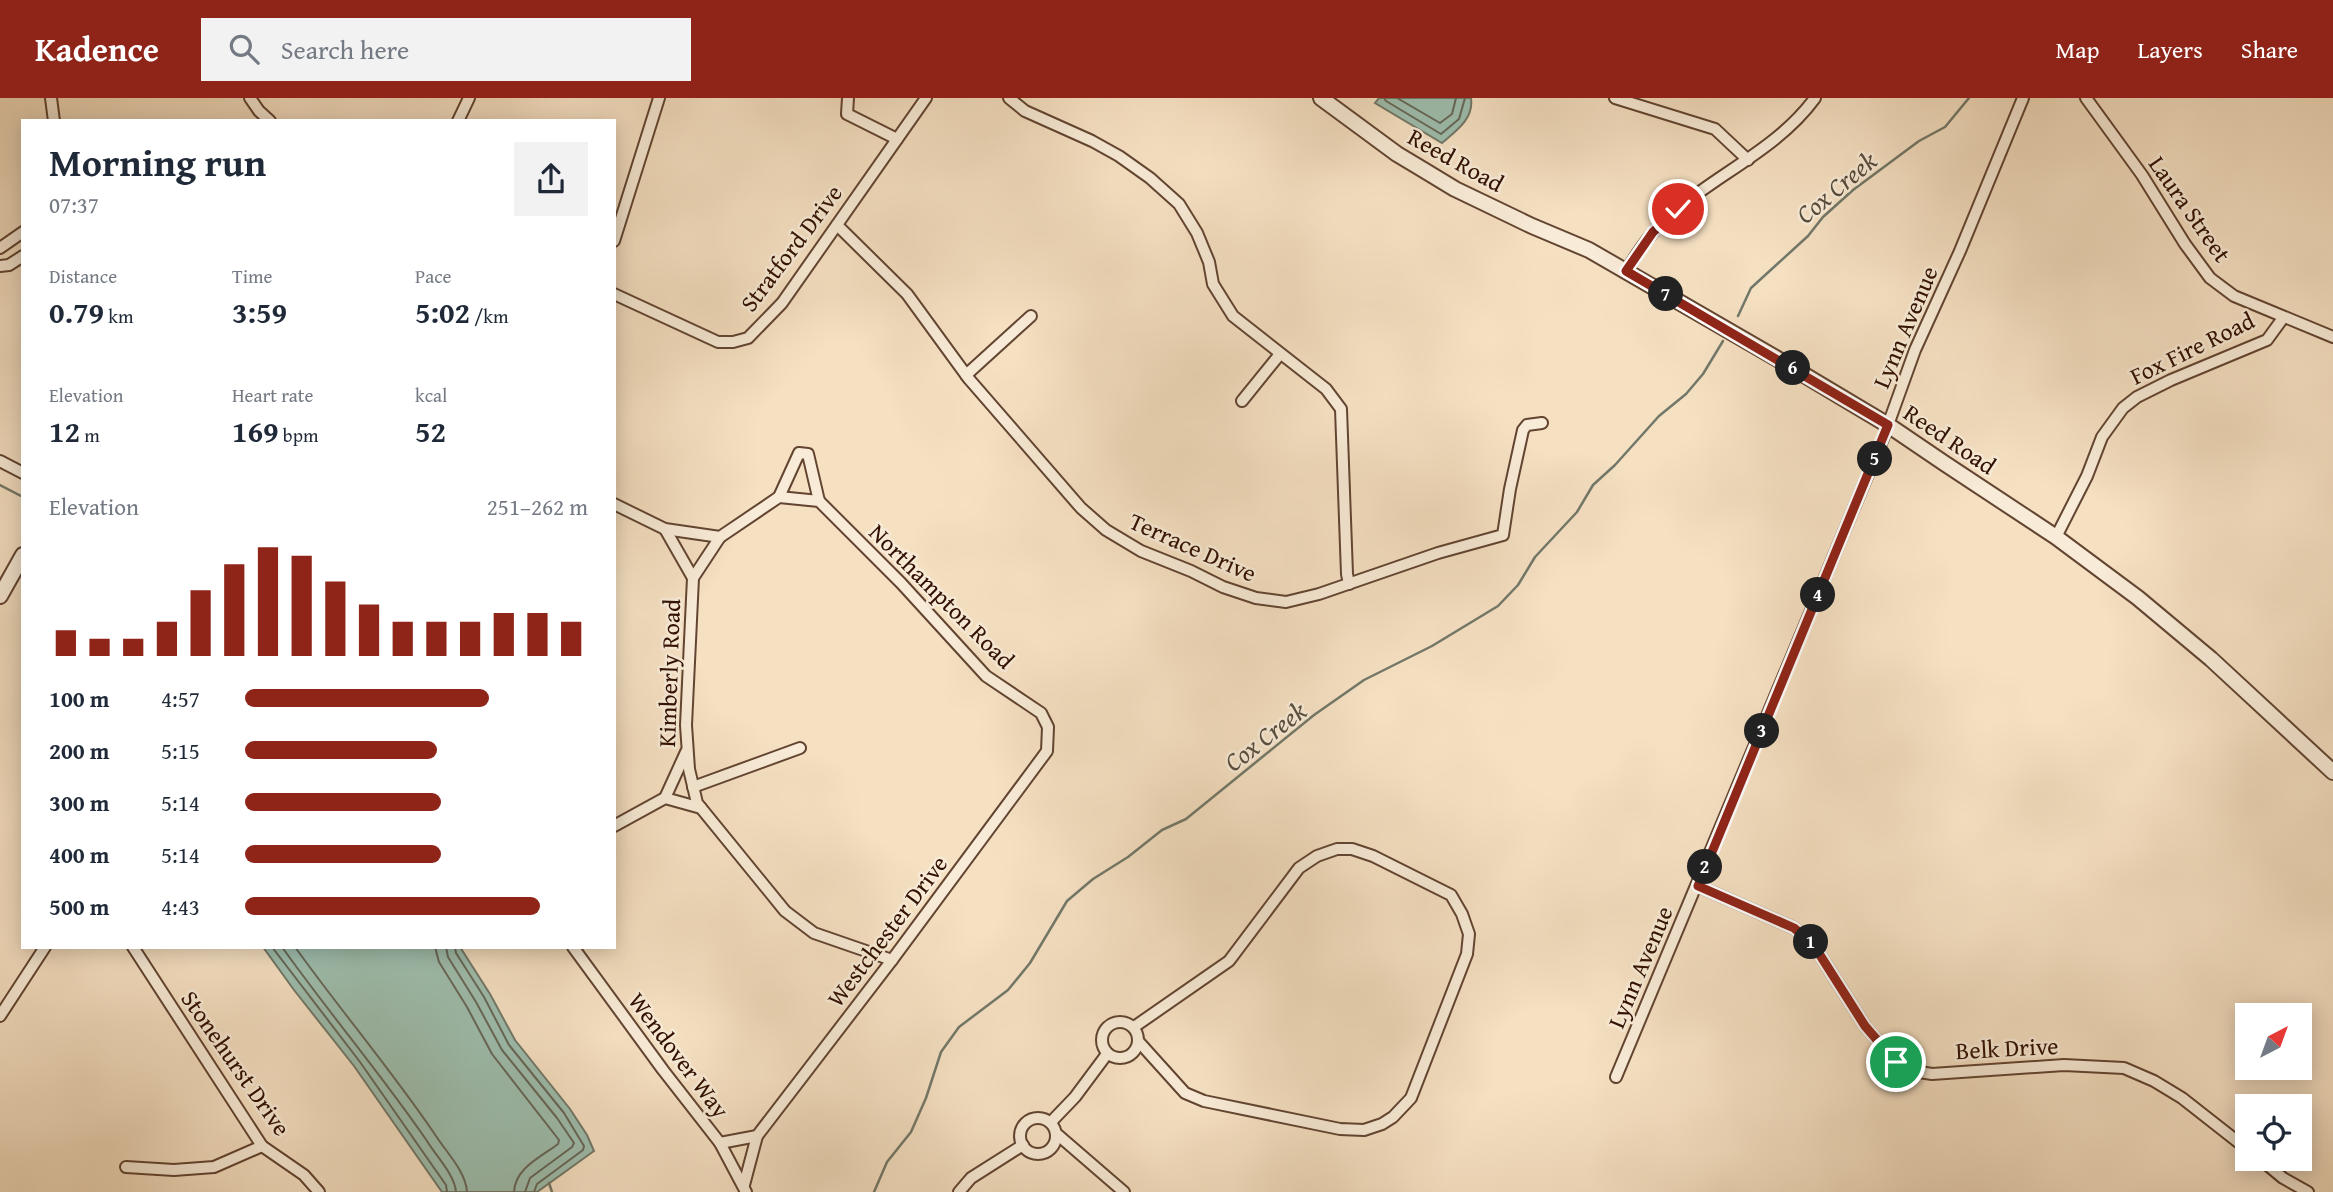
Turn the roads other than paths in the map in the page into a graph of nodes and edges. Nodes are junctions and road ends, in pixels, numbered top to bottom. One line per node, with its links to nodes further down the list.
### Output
1 (51, 98): 13 (street)
2 (250, 98): 14 (street)
3 (469, 98): 15 (street)
4 (659, 98): 20 (street)
5 (848, 98): 16 (street)
6 (926, 98): 16 (street, Stratford Drive)
7 (1009, 98): 29 (street)
8 (1321, 98): 24 (street, Reed Road)
9 (1615, 98): 17 (street)
10 (1815, 98): 17 (street)
11 (2024, 98): 33 (street, Lynn Avenue)
12 (2086, 98): 27 (street, Laura Street)
13 (54, 119)
14 (268, 119)
15 (459, 119)
16 (897, 139): 18 (street, Stratford Drive)
17 (1748, 160): 24 (street)
18 (837, 225): 25 (street, Stratford Drive); 30 (street, Terrace Drive)
19 (21, 233): 21 (street)
20 (616, 235)
21 (0, 247)
22 (21, 257): 23 (street)
23 (0, 266)
24 (1626, 271): 33 (street, Reed Road)
25 (616, 295)
26 (1031, 316): 30 (street)
27 (2283, 318): 28 (street, Fox Fire Road); 41 (street, Fox Fire Road)
28 (2333, 337)
29 (1280, 354): 31 (street); 44 (street)
30 (966, 374): 44 (street, Terrace Drive)
31 (1242, 401)
32 (1542, 423): 44 (street, Terrace Drive)
33 (1888, 425): 41 (street, Reed Road); 54 (street, Lynn Avenue)
34 (0, 461): 35 (street)
35 (21, 472)
36 (779, 497): 37 (street); 37 (street); 40 (street)
37 (819, 501): 46 (street, Northampton Road)
38 (616, 505): 39 (street)
39 (665, 529): 40 (street); 43 (street, Kimberly Road)
40 (720, 537): 43 (street, Kimberly Road)
41 (2056, 537): 49 (street, Reed Road)
42 (21, 559): 45 (street)
43 (693, 578): 48 (street, Kimberly Road)
44 (1349, 584)
45 (0, 596)
46 (1041, 713): 58 (street, Westchester Drive)
47 (800, 748): 50 (street)
48 (687, 749): 50 (street, Kimberly Road); 51 (street)
49 (2333, 772)
50 (693, 787): 52 (street, Kimberly Road)
51 (665, 798): 52 (street); 53 (street)
52 (701, 808): 58 (street, Kimberly Road)
53 (616, 825)
54 (1698, 886): 63 (street, Lynn Avenue); 67 (street, Belk Drive)
55 (44, 949): 59 (street)
56 (134, 949): 70 (street, Stonehurst Drive)
57 (574, 949): 68 (street, Wendover Way)
58 (892, 961): 66 (street, Westchester Drive)
59 (0, 1016)
60 (1134, 1027): 61 (street); 61 (street); 62 (street)
61 (1139, 1042): 62 (street)
62 (1107, 1054): 64 (street)
63 (1616, 1077)
64 (1051, 1122): 65 (street); 69 (street)
65 (1058, 1135): 69 (street); 76 (street)
66 (757, 1136): 68 (street); 73 (street)
67 (2235, 1140)
68 (720, 1143): 73 (street, Wendover Way)
69 (1023, 1145): 75 (street)
70 (262, 1146): 71 (street); 74 (street, Stonehurst Drive)
71 (126, 1167)
72 (2275, 1171): 77 (street)
73 (745, 1188)
74 (319, 1192)
75 (959, 1192)
76 (1124, 1192)
77 (2308, 1192)

